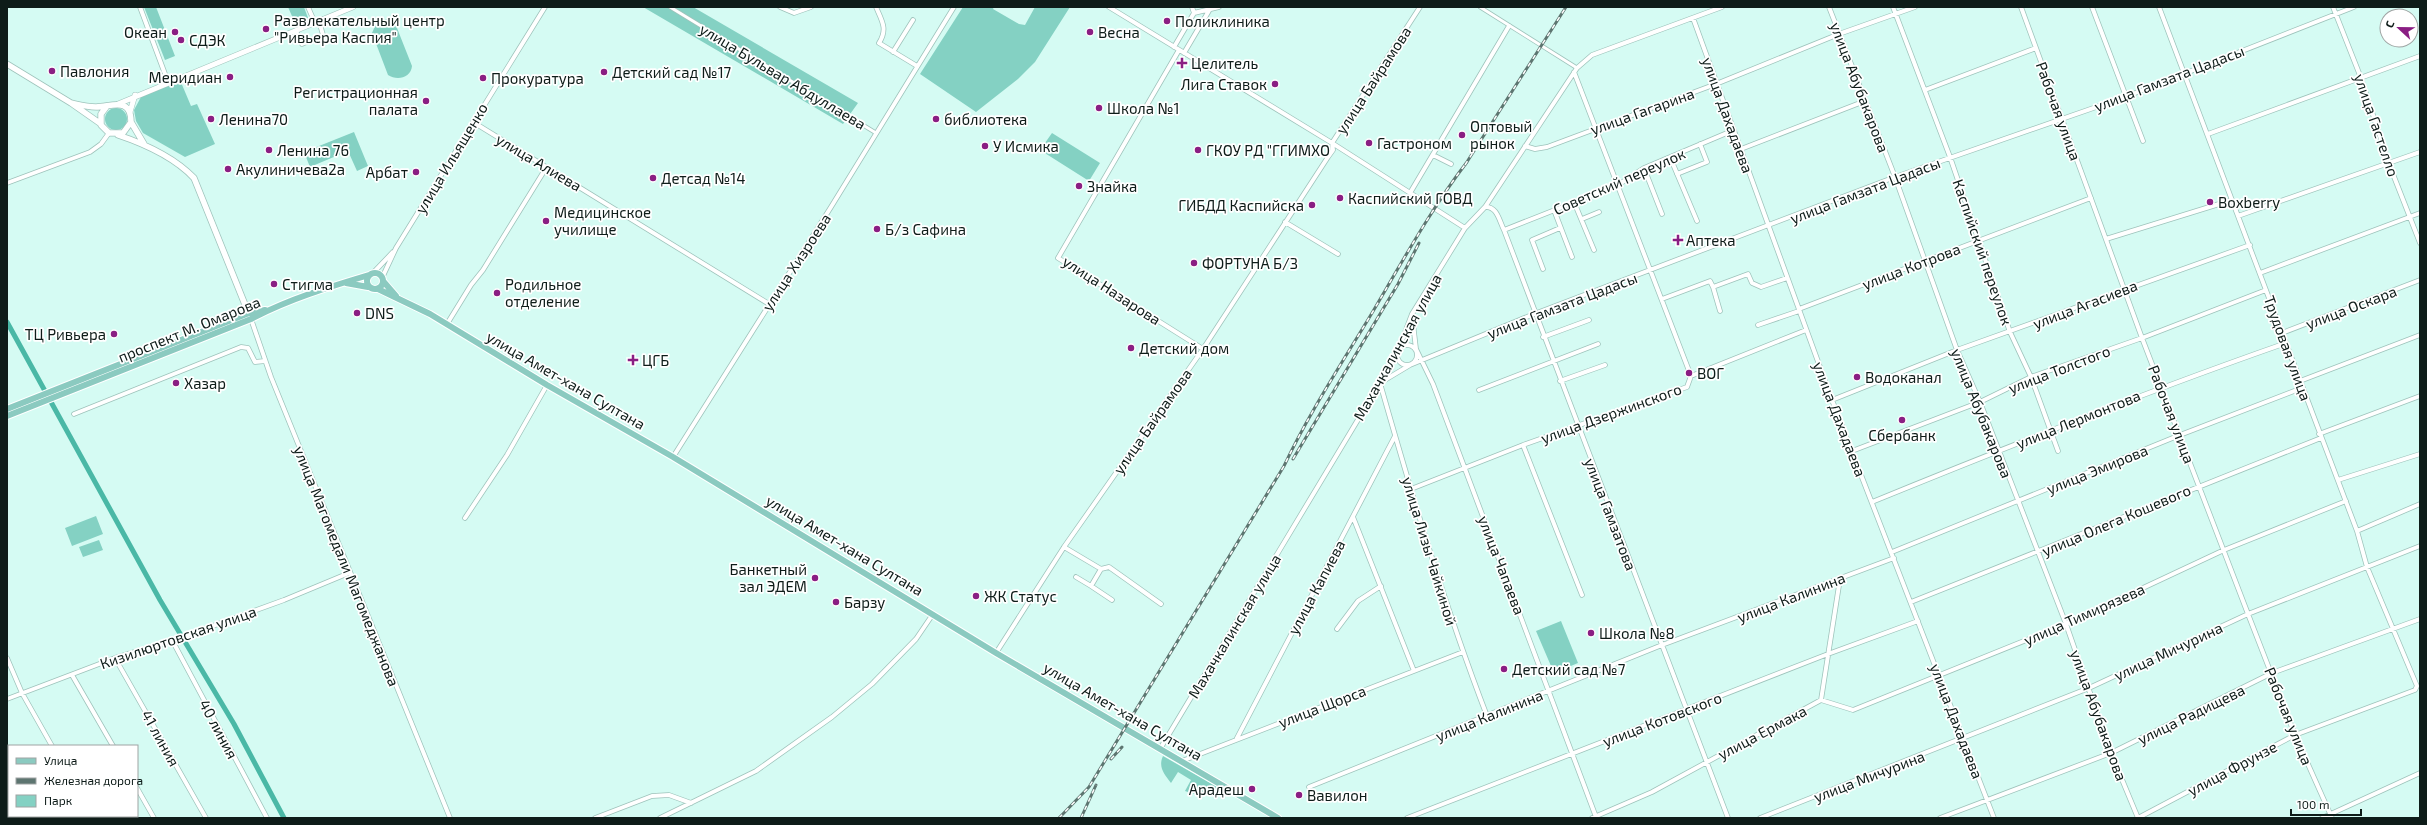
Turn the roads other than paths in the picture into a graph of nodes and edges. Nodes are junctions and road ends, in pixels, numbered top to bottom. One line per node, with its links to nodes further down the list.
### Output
1 (140, 7): 46 (street)
2 (308, 7): 30 (street)
3 (353, 7): 30 (street)
4 (545, 7): 58 (street, улица Ильященко)
5 (670, 7): 63 (street, улица Бульвар Абдуллаева)
6 (780, 7): 7 (street)
7 (810, 7)
8 (876, 7): 37 (street)
9 (954, 7): 41 (street, улица Хизроева)
10 (1109, 7): 34 (street)
11 (1192, 7): 25 (street)
12 (1217, 7): 24 (street)
13 (1420, 7): 67 (street, улица Байрамова)
14 (1480, 7): 31 (street)
15 (1722, 7): 28 (street, Махачкалинская улица)
16 (1829, 7): 33 (street, улица Абубакарова)
17 (1893, 7): 27 (street, Каспийский переулок)
18 (1915, 7): 27 (street, улица Гагарина)
19 (2021, 7): 35 (street, Рабочая улица)
20 (2092, 7): 50 (street)
21 (2159, 7): 44 (street, Трудовая улица)
22 (2333, 7): 26 (street, улица Гастелло)
23 (2354, 7): 26 (street, улица Гамзата Цадасы)
24 (1210, 9): 25 (street); 38 (street)
25 (1194, 13): 34 (street)
26 (2336, 13): 44 (street, улица Гамзата Цадасы); 45 (street, улица Гастелло)
27 (1896, 14): 33 (street, улица Гагарина); 48 (street, Каспийский переулок)
28 (1693, 18): 42 (street, Махачкалинская улица); 47 (street, улица Дахадаева)
29 (913, 20): 37 (street)
30 (317, 22): 32 (street); 32 (street)
31 (1509, 26): 42 (street); 73 (street)
32 (296, 31): 46 (street)
33 (1839, 34): 47 (street, улица Гагарина); 51 (street, улица Абубакарова)
34 (1174, 47): 36 (street)
35 (2036, 48): 48 (street); 56 (street, Рабочая улица)
36 (1179, 50): 38 (street); 145 (street, улица Назарова)
37 (893, 52): 41 (street)
38 (1184, 53): 67 (street)
39 (2420, 56): 45 (street)
40 (7, 64): 52 (main road)
41 (917, 66): 63 (street, улица Хизроева)
42 (1577, 68): 43 (street, Махачкалинская улица)
43 (1574, 72): 60 (street); 70 (street, Махачкалинская улица)
44 (2185, 74): 50 (street, улица Гамзата Цадасы); 64 (street, Трудовая улица)
45 (2361, 78): 64 (street); 77 (street, улица Гастелло)
46 (168, 82): 49 (street)
47 (1716, 84): 60 (street, улица Гагарина); 61 (street, улица Дахадаева)
48 (1925, 90): 75 (street, Каспийский переулок)
49 (135, 95): 53 (street); 55 (street)
50 (2125, 97): 56 (street, улица Гамзата Цадасы); 66 (street)
51 (1865, 101): 71 (street); 81 (street, улица Абубакарова)
52 (71, 103): 54 (main road); 59 (main road)
53 (118, 104): 54 (main road); 55 (main road)
54 (107, 106): 59 (main road)
55 (130, 112): 57 (main road)
56 (2061, 119): 75 (street, улица Гамзата Цадасы); 85 (street, Рабочая улица)
57 (131, 122): 65 (main road); 69 (main road)
58 (473, 122): 78 (street, улица Алиева); 106 (street, улица Ильященко)
59 (101, 124): 62 (main road)
60 (1596, 128): 70 (street, улица Гагарина); 83 (street)
61 (1734, 130): 68 (street, Советский переулок); 71 (street, улица Дахадаева)
62 (109, 133): 65 (main road); 82 (street)
63 (876, 133): 126 (street, улица Хизроева)
64 (2208, 134): 86 (street, Трудовая улица)
65 (118, 135): 69 (main road, улица Магомедали Магомеджановa)
66 (2143, 142)
67 (1332, 143): 84 (street); 97 (street, улица Байрамова)
68 (1700, 144): 74 (street, Советский переулок); 80 (street)
69 (145, 146): 130 (main road, улица Магомедали Магомеджановa)
70 (1525, 146): 88 (street, Махачкалинская улица)
71 (1741, 149): 98 (street, улица Дахадаева)
72 (2420, 152): 77 (street)
73 (1433, 154): 76 (street); 84 (street)
74 (1670, 157): 79 (street, Советский переулок); 80 (street)
75 (1950, 157): 81 (street, улица Гамзата Цадасы); 102 (street, Каспийский переулок)
76 (1451, 164)
77 (2389, 164): 93 (street); 94 (street, улица Гастелло)
78 (546, 168): 126 (street, улица Алиева); 135 (street)
79 (1644, 168): 83 (street, Советский переулок); 92 (street)
80 (1678, 174): 96 (street)
81 (1895, 177): 98 (street, улица Гамзата Цадасы); 110 (street, улица Абубакарова)
82 (7, 183)
83 (1618, 185): 87 (street, Советский переулок); 112 (street)
84 (1410, 193): 99 (street)
85 (2091, 198): 102 (street, улица Котрова); 103 (street, Рабочая улица)
86 (2232, 200): 93 (street, Трудовая улица); 103 (street)
87 (1574, 202): 89 (street, Советский переулок); 95 (street)
88 (1485, 207): 99 (street, Махачкалинская улица); 101 (street, улица Гамзатова)
89 (1554, 210): 100 (street); 101 (street, Советский переулок)
90 (1599, 212): 95 (street)
91 (2420, 213): 94 (street)
92 (1662, 214)
93 (2238, 216): 105 (street, Трудовая улица)
94 (2410, 216): 104 (street, улица Гастелло); 113 (street)
95 (1582, 219): 107 (street)
96 (1697, 221)
97 (1285, 222): 108 (street); 145 (street, улица Байрамова)
98 (1768, 227): 112 (street, улица Гамзата Цадасы); 115 (street, улица Дахадаева)
99 (1465, 228): 131 (street, Махачкалинская улица)
100 (1560, 228): 109 (street); 111 (street)
101 (1504, 230): 132 (street, улица Гамзатова)
102 (1979, 239): 110 (street, улица Котрова); 138 (street, Каспийский переулок)
103 (2106, 240): 122 (street, Рабочая улица)
104 (2420, 243)
105 (2250, 245): 113 (street, Трудовая улица); 122 (street, улица Агасиева)
106 (396, 248): 114 (street); 116 (street)
107 (1594, 250)
108 (1338, 254)
109 (1572, 257)
110 (1925, 261): 129 (street, улица Котрова); 147 (street, улица Абубакарова)
111 (1543, 269)
112 (1651, 271): 125 (street); 132 (street, улица Гамзата Цадасы)
113 (2260, 273): 123 (street, Трудовая улица)
114 (371, 274): 116 (main road); 118 (main road); 119 (main road)
115 (1787, 278): 120 (street); 129 (street, улица Дахадаева)
116 (382, 280): 121 (main road); 124 (main road)
117 (2420, 280): 139 (street, улица Оскара)
118 (345, 282): 119 (main road); 127 (main road)
119 (368, 287): 121 (main road)
120 (1713, 287): 125 (street); 128 (street)
121 (378, 289): 124 (main road)
122 (2124, 289): 138 (street, улица Агасиева); 142 (street, Рабочая улица)
123 (2266, 290): 139 (street, Трудовая улица); 142 (street, улица Толстого)
124 (397, 297): 135 (main road, улица Амет-хана Султана)
125 (1662, 298): 154 (street)
126 (769, 304): 181 (street, улица Хизроева)
127 (273, 308): 130 (main road, проспект М. Омарова); 133 (main road, проспект М. Омарова)
128 (1720, 310)
129 (1799, 310): 136 (street, улица Котрова); 137 (street, улица Дахадаева)
130 (249, 313): 133 (main road, улица Магомедали Магомеджановa); 163 (main road, проспект М. Омарова)
131 (1412, 314): 146 (street, улица Чапаева); 148 (street, Махачкалинская улица)
132 (1534, 314): 141 (street, улица Гамзатова); 151 (street, улица Гамзата Цадасы)
133 (251, 319): 150 (street, улица Магомедали Магомеджановa); 163 (main road, проспект М. Омарова)
134 (1589, 320): 141 (street)
135 (447, 324): 159 (main road, улица Амет-хана Султана)
136 (1758, 325)
137 (1806, 330): 154 (street, улица Дзержинского); 166 (street, улица Дахадаева)
138 (2010, 332): 147 (street, улица Агасиева); 155 (street, Каспийский переулок)
139 (2282, 333): 143 (street, Трудовая улица)
140 (2420, 335): 157 (street)
141 (1544, 337): 149 (street, улица Гамзатова)
142 (2142, 338): 155 (street, улица Толстого); 160 (street, Рабочая улица)
143 (2286, 343): 157 (street, Трудовая улица); 160 (street, улица Лермонтова)
144 (1598, 344): 149 (street)
145 (1203, 348): 194 (street, улица Байрамова)
146 (1416, 349): 148 (street); 151 (street, улица Чапаева); 152 (street)
147 (1957, 350): 166 (street, улица Агасиева); 167 (street, улица Абубакарова)
148 (1398, 351): 152 (street); 158 (street, Махачкалинская улица)
149 (1552, 360): 156 (street, улица Гамзатова); 162 (street)
150 (265, 361): 169 (street); 201 (street, улица Магомедали Магомеджановa)
151 (1423, 361): 152 (street, улица Гамзата Цадасы); 182 (street, улица Чапаева)
152 (1410, 365): 158 (street, улица Гамзата Цадасы)
153 (1605, 365): 156 (street)
154 (1691, 376): 171 (street, улица Дзержинского)
155 (2031, 377): 167 (street, улица Толстого); 172 (street, Каспийский переулок)
156 (1560, 381): 171 (street, улица Гамзатова)
157 (2300, 381): 161 (street, Трудовая улица)
158 (1380, 383): 173 (street, улица Лизы Чайкиной); 241 (street, Махачкалинская улица)
159 (547, 385): 181 (main road, улица Амет-хана Султана); 191 (street)
160 (2162, 386): 172 (street, улица Лермонтова); 174 (street, Рабочая улица)
161 (2302, 388): 174 (street, улица Эмирова); 175 (street, Трудовая улица)
162 (1479, 390)
163 (56, 394): 165 (main road, проспект М. Омарова)
164 (2420, 396): 175 (street, улица Олега Кошевого)
165 (44, 398): 168 (main road, проспект М. Омарова); 170 (main road, проспект М. Омарова)
166 (1832, 400): 177 (street, улица Дахадаева)
167 (1980, 402): 177 (street, улица Толстого); 178 (street, улица Абубакарова)
168 (7, 409)
169 (74, 414)
170 (7, 416)
171 (1577, 425): 176 (street, улица Дзержинского); 218 (street, улица Гамзатова)
172 (2051, 429): 178 (street, улица Лермонтова); 179 (street, Каспийский переулок)
173 (1395, 435): 185 (street, улица Лизы Чайкиной); 190 (street, улица Капиева)
174 (2180, 435): 184 (street, Рабочая улица); 186 (street, улица Эмирова)
175 (2320, 436): 183 (street, Трудовая улица); 184 (street, улица Олега Кошевого)
176 (1523, 445): 182 (street, улица Дзержинского); 206 (street)
177 (1852, 451): 188 (street, улица Дахадаева)
178 (1998, 451): 186 (street, улица Абубакарова); 188 (street, улица Лермонтова)
179 (2058, 451)
180 (2420, 454): 183 (street)
181 (673, 457): 210 (main road, улица Амет-хана Султана)
182 (1464, 467): 185 (street, улица Дзержинского); 230 (street, улица Чапаева)
183 (2338, 480): 187 (street, Трудовая улица)
184 (2199, 485): 195 (street, Рабочая улица); 197 (street, улица Олега Кошевого)
185 (1411, 489): 219 (street, улица Лизы Чайкиной)
186 (2016, 501): 196 (street, улица Эмирова); 197 (street, улица Абубакарова)
187 (2346, 501): 192 (street, Трудовая улица); 195 (street, улица Тимирязева)
188 (1872, 502): 196 (street, улица Дахадаева)
189 (2420, 504): 192 (street)
190 (1353, 517): 205 (street); 237 (street, улица Капиева)
191 (465, 518)
192 (2357, 531): 199 (street, Трудовая улица)
193 (2420, 546): 199 (street, улица Мичурина)
194 (1064, 548): 200 (street); 220 (street, улица Байрамова)
195 (2224, 550): 211 (street, Рабочая улица); 214 (street, улица Тимирязева)
196 (1892, 552): 198 (street, улица Дахадаева)
197 (2037, 553): 208 (street, улица Олега Кошевого); 214 (street, улица Абубакарова)
198 (1894, 558): 203 (street, улица Калинина); 208 (street, улица Дахадаева)
199 (2367, 567): 211 (street, улица Мичурина); 216 (street, Трудовая улица)
200 (1101, 569): 204 (street); 209 (street)
201 (349, 573): 217 (street, Кизилюртовская улица); 256 (street, улица Магомедали Магомеджановa)
202 (1076, 577): 204 (street)
203 (1840, 579): 218 (street, улица Калинина); 221 (street, улица Ермака)
204 (1091, 586): 207 (street)
205 (1381, 586): 215 (street); 224 (street)
206 (1582, 596)
207 (1112, 600)
208 (1911, 602): 213 (street, улица Дахадаева)
209 (1161, 604)
210 (933, 613): 220 (main road, улица Амет-хана Султана); 250 (street)
211 (2248, 614): 225 (street, Рабочая улица); 228 (street, улица Мичурина)
212 (2420, 619): 216 (street, улица Радищева)
213 (1918, 621): 221 (street, улица Котовского); 227 (street, улица Дахадаева)
214 (2066, 624): 227 (street, улица Тимирязева); 228 (street, улица Абубакарова)
215 (1337, 629)
216 (2394, 630): 225 (street, улица Радищева); 229 (street, Трудовая улица)
217 (172, 640): 223 (street, Кизилюртовская улица); 255 (street, 40 линия)
218 (1662, 645): 230 (street, улица Калинина); 234 (street, улица Гамзатова)
219 (1462, 652): 224 (street, улица Щорса); 235 (street, улица Лизы Чайкиной)
220 (996, 653): 241 (main road, улица Амет-хана Султана)
221 (1828, 654): 233 (street, улица Ермака); 234 (street, улица Котовского)
222 (7, 658): 231 (street)
223 (115, 658): 226 (street, Кизилюртовская улица); 254 (street, 41 линия)
224 (1414, 671): 237 (street, улица Щорса)
225 (2272, 673): 236 (street, Рабочая улица); 243 (street, улица Радищева)
226 (72, 675): 231 (street, Кизилюртовская улица); 240 (street)
227 (1939, 676): 233 (street, улица Тимирязева); 238 (street, улица Дахадаева)
228 (2089, 688): 238 (street, улица Мичурина); 243 (street, улица Абубакарова)
229 (2416, 689): 236 (street, улица Фрунзе)
230 (1550, 690): 235 (street, улица Калинина); 242 (street, улица Чапаева)
231 (22, 692): 232 (street, Кизилюртовская улица); 239 (street)
232 (7, 699)
233 (1821, 700): 245 (street, улица Ермака)
234 (1686, 709): 242 (street, улица Котовского); 245 (street, улица Гамзатова)
235 (1487, 716): 247 (street, улица Калинина)
236 (2294, 735): 251 (street, Рабочая улица); 265 (street, улица Фрунзе)
237 (1237, 738): 244 (street, улица Щорса)
238 (1964, 739): 249 (street, улица Дахадаева); 262 (street, улица Мичурина)
239 (51, 745)
240 (112, 745)
241 (1160, 749): 244 (main road, улица Амет-хана Султана)
242 (1573, 753): 252 (street, улица Чапаева); 260 (street, улица Котовского)
243 (2111, 753): 249 (street, улица Радищева); 265 (street, улица Абубакарова)
244 (1182, 761): 259 (main road, улица Амет-хана Султана)
245 (1706, 762): 252 (street, улица Ермака); 261 (street, улица Гамзатова)
246 (2420, 773): 251 (street)
247 (1309, 787)
248 (138, 790): 253 (street)
249 (1987, 800): 263 (street, улица Радищева); 264 (street, улица Дахадаева)
250 (691, 803): 257 (street); 258 (street)
251 (2331, 816): 266 (street)
252 (1594, 817)
253 (154, 818)
254 (206, 818)
255 (266, 818)
256 (450, 818)
257 (595, 818)
258 (660, 818)
259 (1278, 818)
260 (1407, 818)
261 (1728, 818)
262 (1760, 818)
263 (1940, 818)
264 (1994, 818)
265 (2138, 818)
266 (2322, 818)

